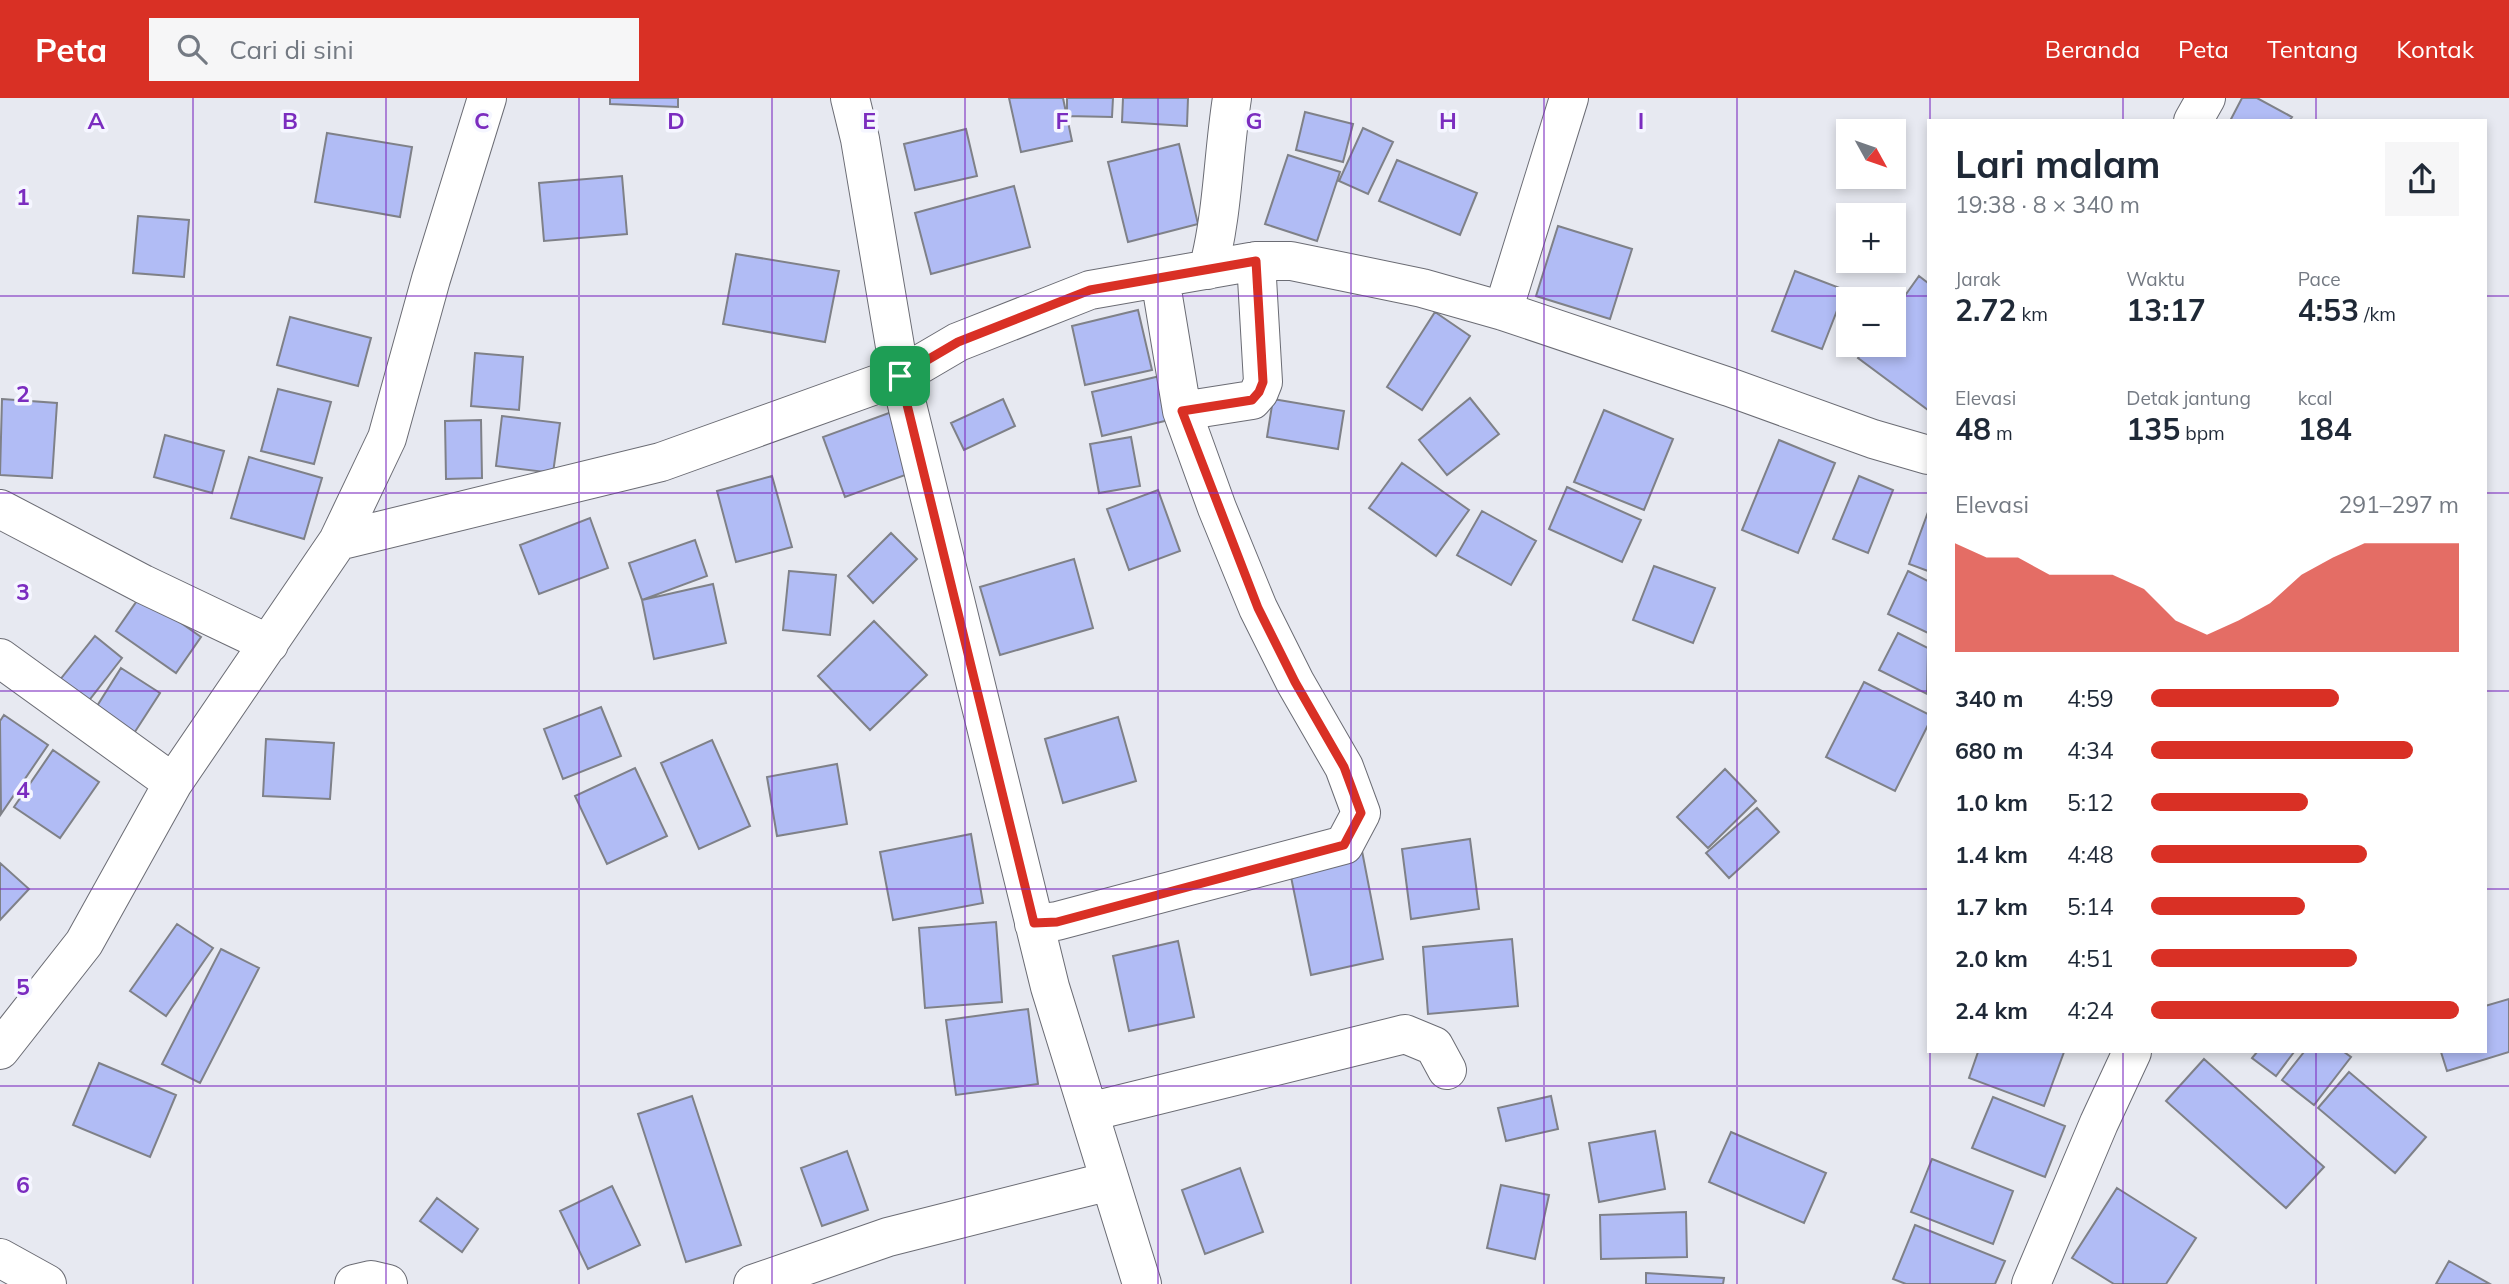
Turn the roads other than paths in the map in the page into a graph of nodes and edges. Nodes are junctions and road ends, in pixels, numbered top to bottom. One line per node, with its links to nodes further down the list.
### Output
1 (487, 98): 15 (street)
2 (850, 98): 11 (street)
3 (1232, 98): 8 (street)
4 (1569, 98): 10 (street)
5 (2206, 98): 6 (street)
6 (2194, 119)
7 (1256, 261): 8 (street); 10 (street); 12 (street)
8 (1208, 270): 9 (street)
9 (1160, 278): 11 (street); 12 (street)
10 (1503, 311): 13 (street)
11 (900, 376): 15 (street); 19 (street)
12 (1182, 411): 19 (street)
13 (1927, 455)
14 (0, 509): 16 (street)
15 (338, 541): 16 (street)
16 (269, 644): 18 (street)
17 (0, 659): 18 (street)
18 (173, 783): 20 (street)
19 (1034, 923): 23 (street)
20 (0, 1049)
21 (2132, 1053): 31 (street)
22 (1447, 1070): 23 (street)
23 (1089, 1112): 24 (street)
24 (1110, 1181): 29 (street); 30 (street)
25 (0, 1258): 26 (street)
26 (47, 1284)
27 (354, 1284): 28 (street)
28 (388, 1284)
29 (753, 1284)
30 (1142, 1284)
31 (2031, 1284)

